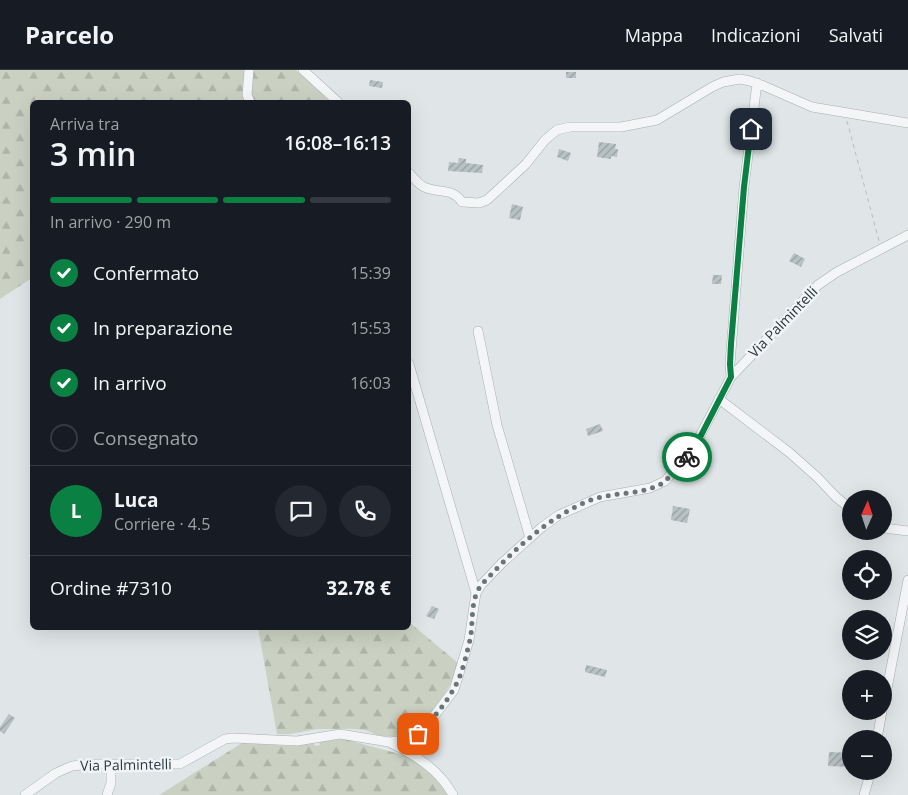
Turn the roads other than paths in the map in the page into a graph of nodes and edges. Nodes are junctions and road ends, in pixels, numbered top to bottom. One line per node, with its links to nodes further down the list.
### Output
1 (250, 70): 4 (street)
2 (303, 70): 5 (street)
3 (757, 83): 6 (street); 7 (street); 11 (street)
4 (249, 100)
5 (336, 100)
6 (908, 123)
7 (411, 175)
8 (908, 235): 11 (street, Via Palmintelli)
9 (478, 332): 16 (street)
10 (411, 371): 18 (street)
11 (731, 377): 12 (street, Via Palmintelli)
12 (719, 399): 13 (street); 16 (street, Via Palmintelli)
13 (842, 502)
14 (892, 529): 15 (street)
15 (908, 531)
16 (530, 538): 18 (street, Via Palmintelli)
17 (908, 580): 19 (street)
18 (476, 593): 20 (street, Via Palmintelli)
19 (891, 670)
20 (389, 742): 21 (street, Via Palmintelli); 25 (street)
21 (110, 764): 23 (street, Via Palmintelli); 24 (street)
22 (868, 780): 26 (street)
23 (25, 795)
24 (107, 795)
25 (453, 795)
26 (864, 795)

